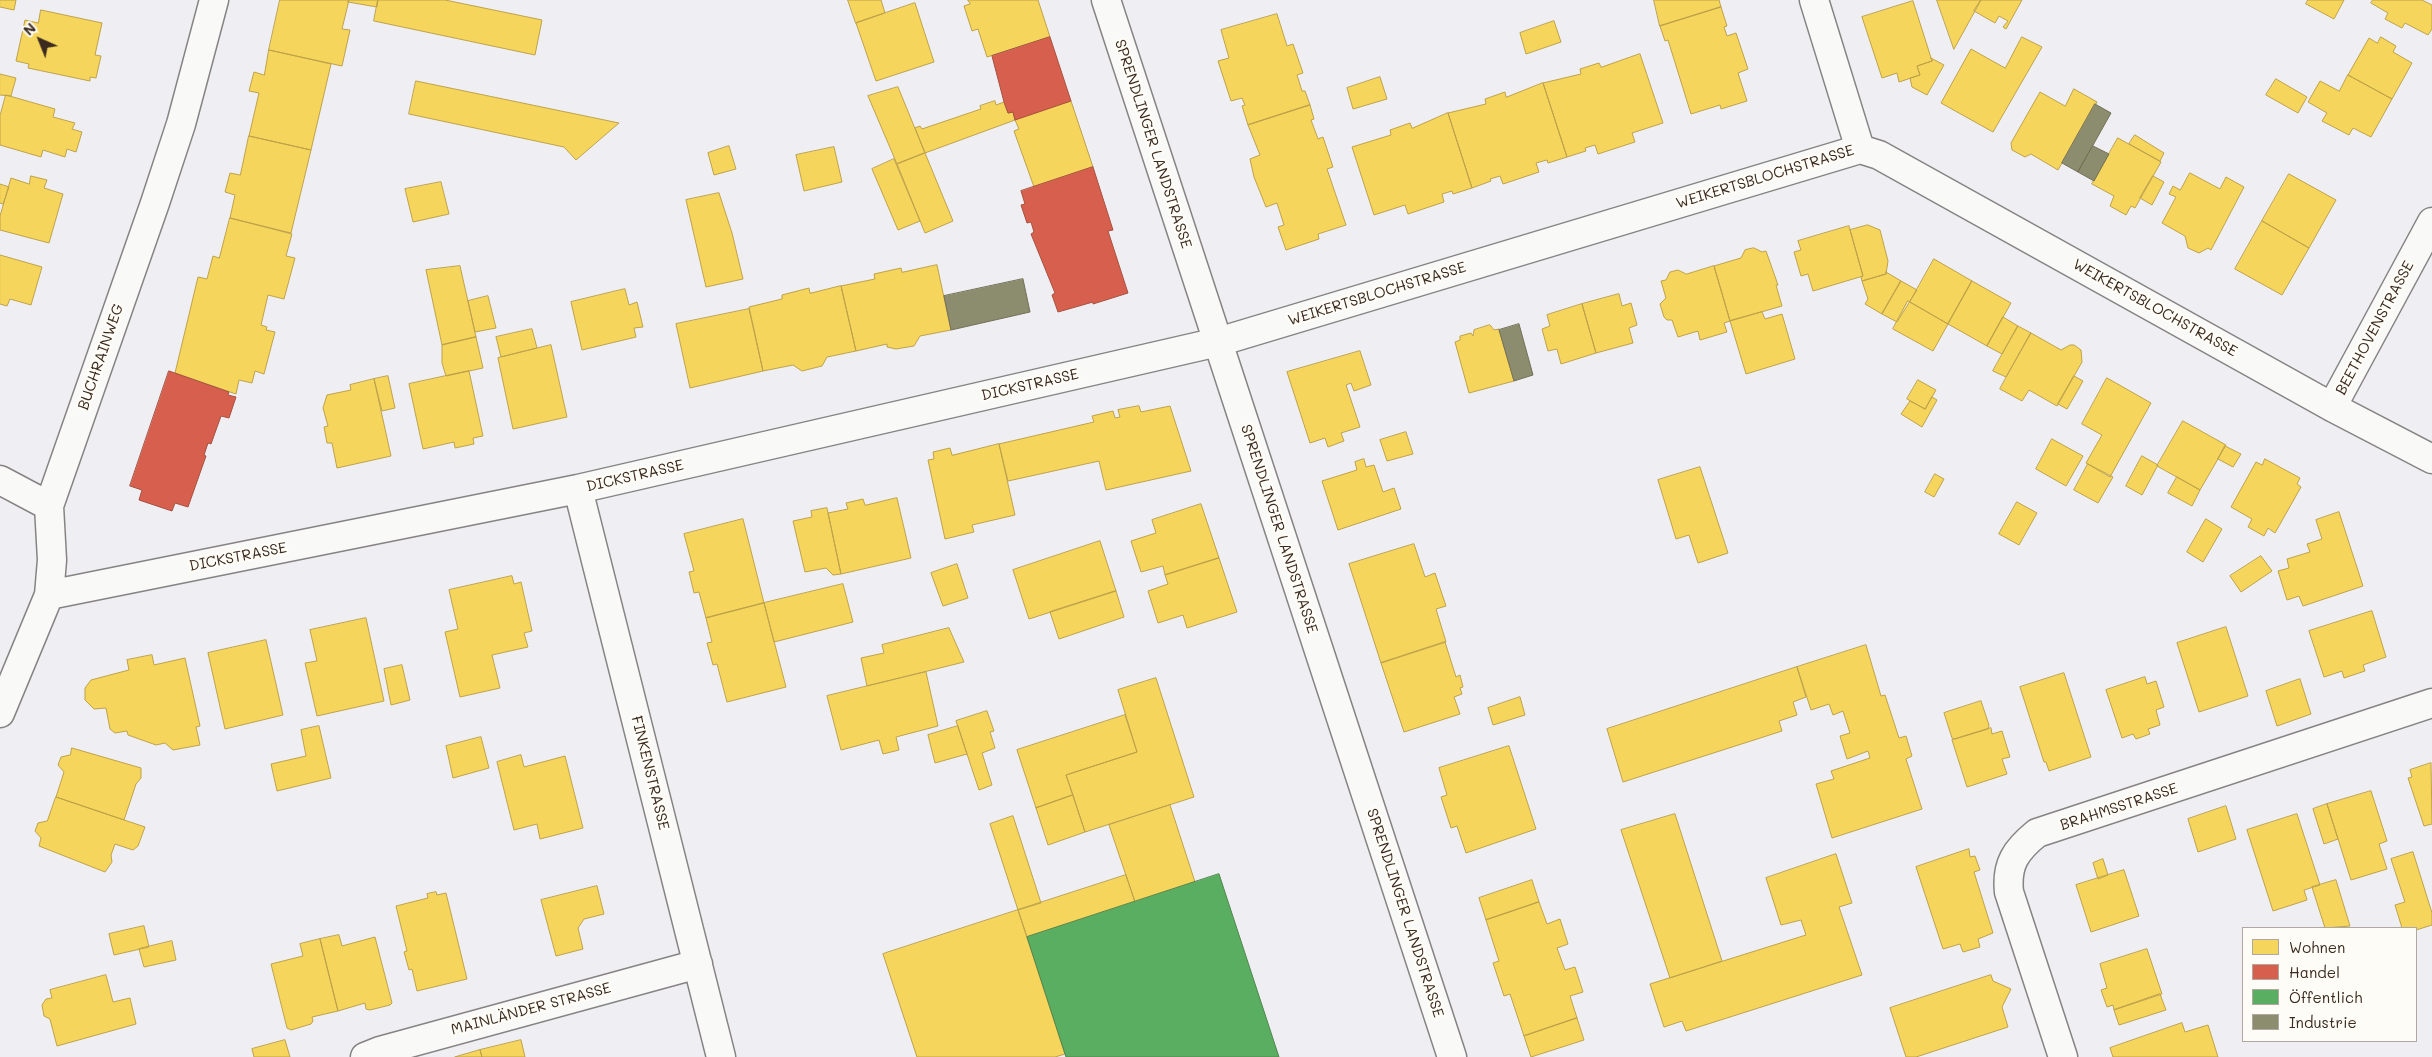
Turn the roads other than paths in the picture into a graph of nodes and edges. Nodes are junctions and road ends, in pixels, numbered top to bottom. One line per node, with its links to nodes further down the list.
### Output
1 (214, 0): 11 (street, BUCHRAINWEG)
2 (1106, 0): 6 (street, SPRENDLINGER LANDSTRASSE)
3 (1814, 0): 4 (street)
4 (1860, 149): 6 (street, WEIKERTSBLOCHSTRASSE); 7 (street, WEIKERTSBLOCHSTRASSE)
5 (2432, 222): 7 (street, BEETHOVENSTRASSE)
6 (1218, 342): 10 (street, DICKSTRASSE); 18 (street, SPRENDLINGER LANDSTRASSE)
7 (2332, 407): 8 (street, WEIKERTSBLOCHSTRASSE)
8 (2432, 459)
9 (0, 480): 11 (street)
10 (578, 489): 12 (street, DICKSTRASSE); 15 (street, FINKENSTRASSE)
11 (49, 506): 12 (street, BUCHRAINWEG)
12 (49, 595): 14 (street, BUCHRAINWEG)
13 (2432, 704): 19 (street, BRAHMSSTRASSE)
14 (0, 713)
15 (698, 964): 16 (street, MAINLÄNDER STRASSE); 17 (street, FINKENSTRASSE)
16 (365, 1057)
17 (721, 1057)
18 (1452, 1057)
19 (2063, 1057)

